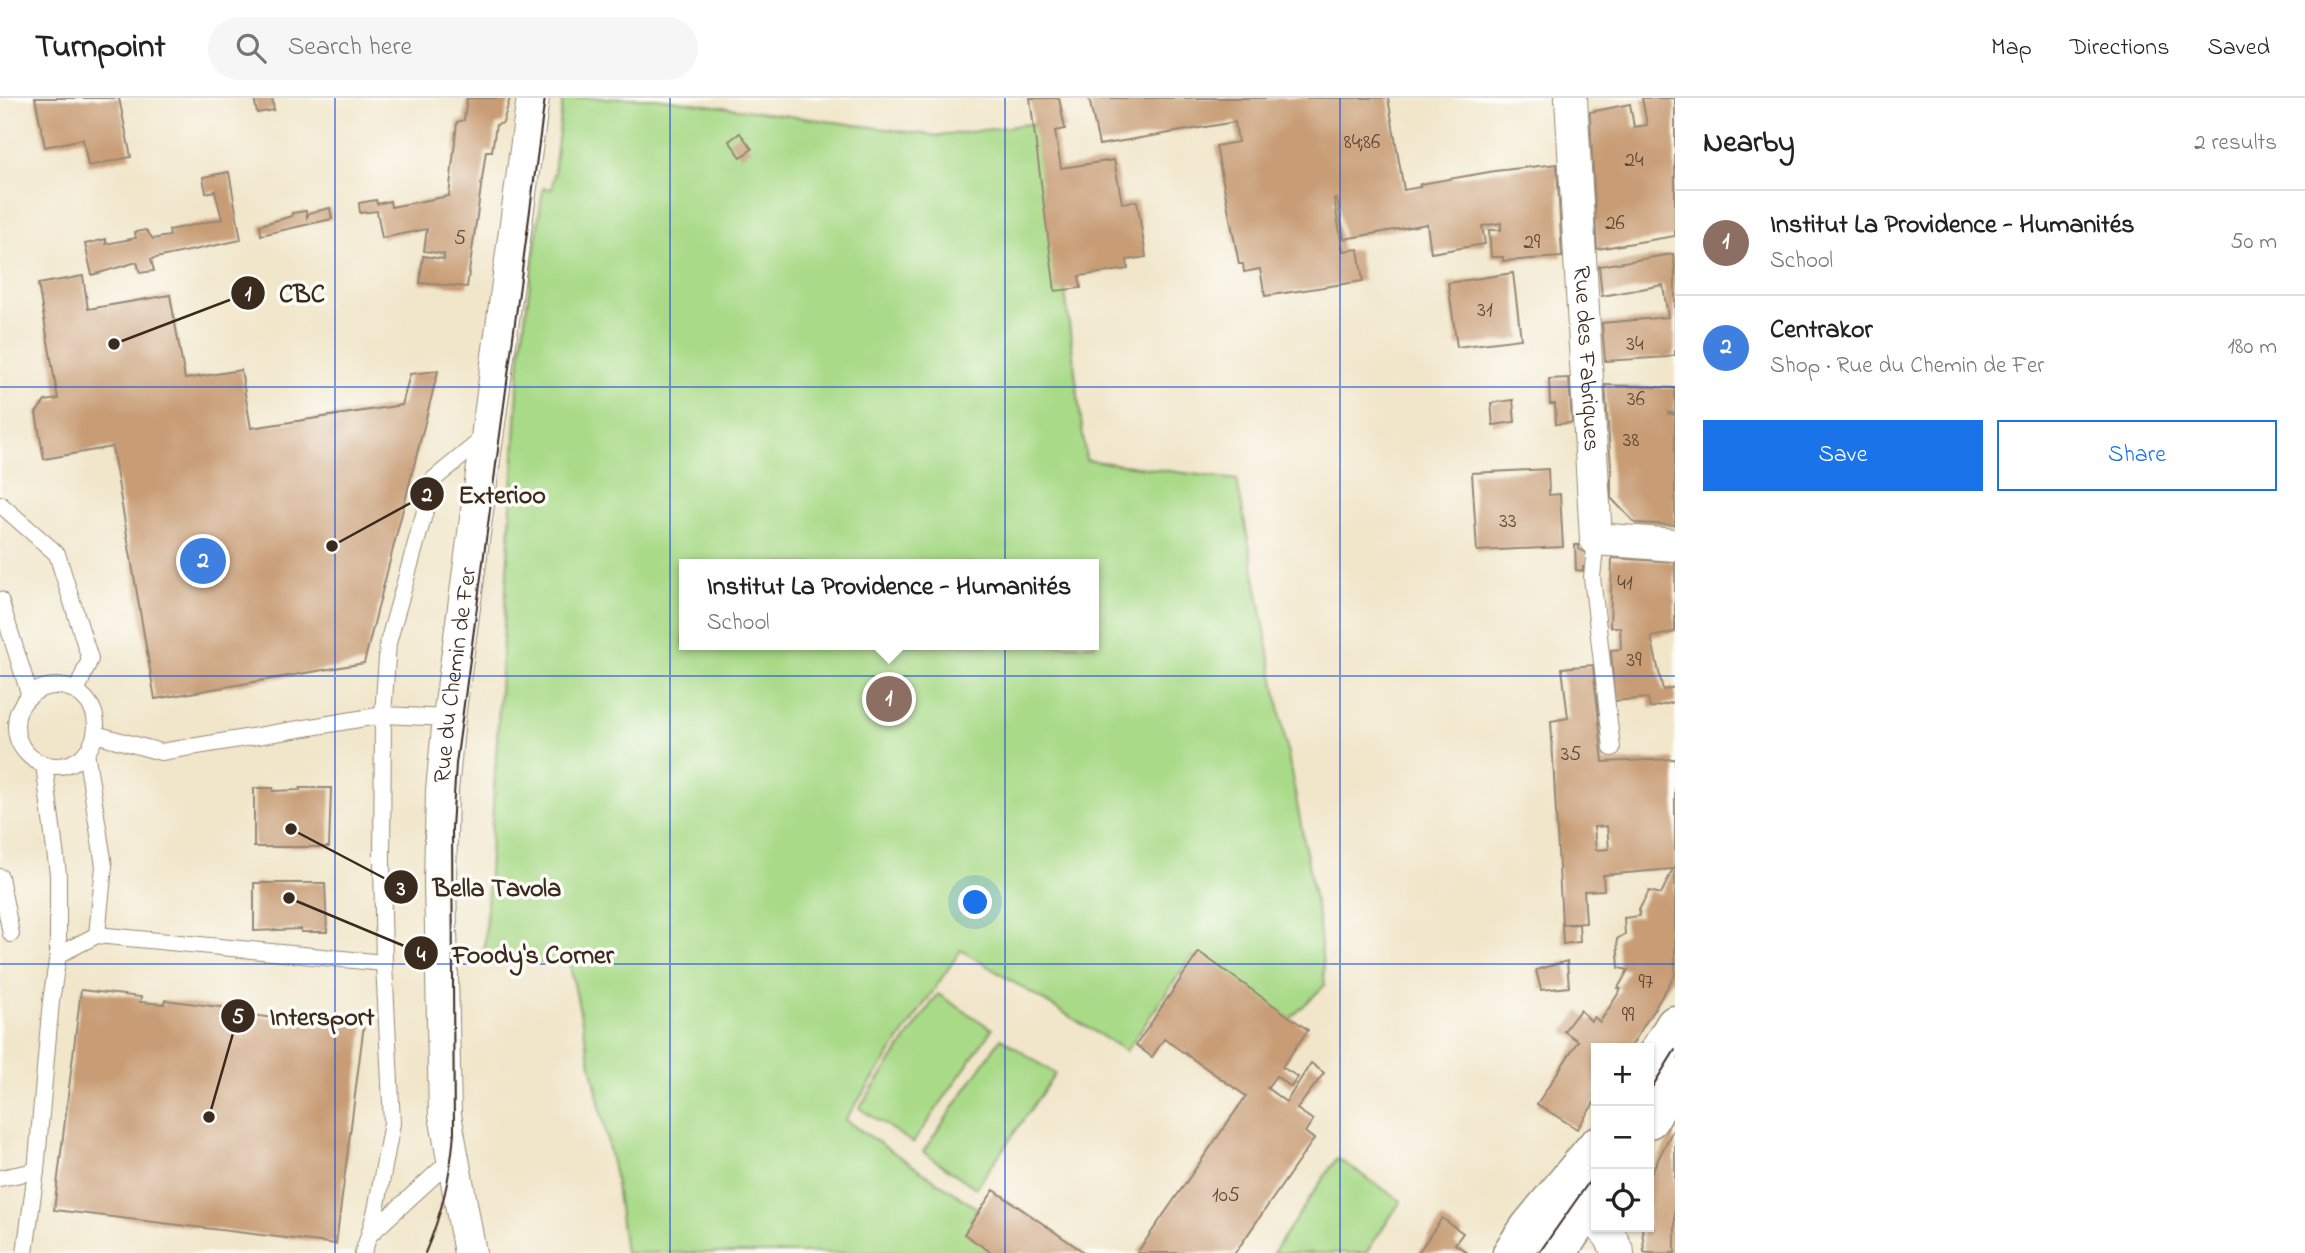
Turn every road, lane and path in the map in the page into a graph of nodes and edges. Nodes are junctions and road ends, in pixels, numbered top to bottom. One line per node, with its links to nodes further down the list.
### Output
1 (533, 98): 3 (street, Rue du Chemin de Fer)
2 (1571, 98): 5 (street, Rue des Fabriques)
3 (487, 436): 10 (lane); 11 (street, Rue du Chemin de Fer)
4 (0, 504): 8 (lane)
5 (1596, 539): 6 (street); 13 (lane)
6 (1675, 545)
7 (0, 600): 9 (lane)
8 (76, 692): 9 (lane); 12 (lane)
9 (30, 696): 15 (lane)
10 (383, 715): 11 (lane); 12 (lane); 20 (lane)
11 (449, 718): 25 (street, Rue du Chemin de Fer)
12 (95, 734): 14 (lane)
13 (1612, 748)
14 (86, 752): 15 (lane); 18 (lane)
15 (44, 764): 19 (lane)
16 (0, 877): 17 (lane)
17 (11, 934)
18 (97, 935): 19 (lane); 20 (lane)
19 (58, 955): 27 (lane)
20 (384, 963): 30 (lane)
21 (1675, 1025): 22 (street)
22 (1654, 1060)
23 (1675, 1078): 24 (street)
24 (1654, 1111)
25 (452, 1159): 30 (lane); 33 (street, Rue du Chemin de Fer)
26 (1593, 1169): 29 (street)
27 (36, 1171): 28 (lane); 31 (lane)
28 (0, 1178)
29 (1587, 1210): 34 (street); 35 (street); 36 (street)
30 (369, 1236): 32 (lane)
31 (25, 1253)
32 (363, 1253)
33 (470, 1253)
34 (1512, 1253)
35 (1556, 1253)
36 (1618, 1253)

